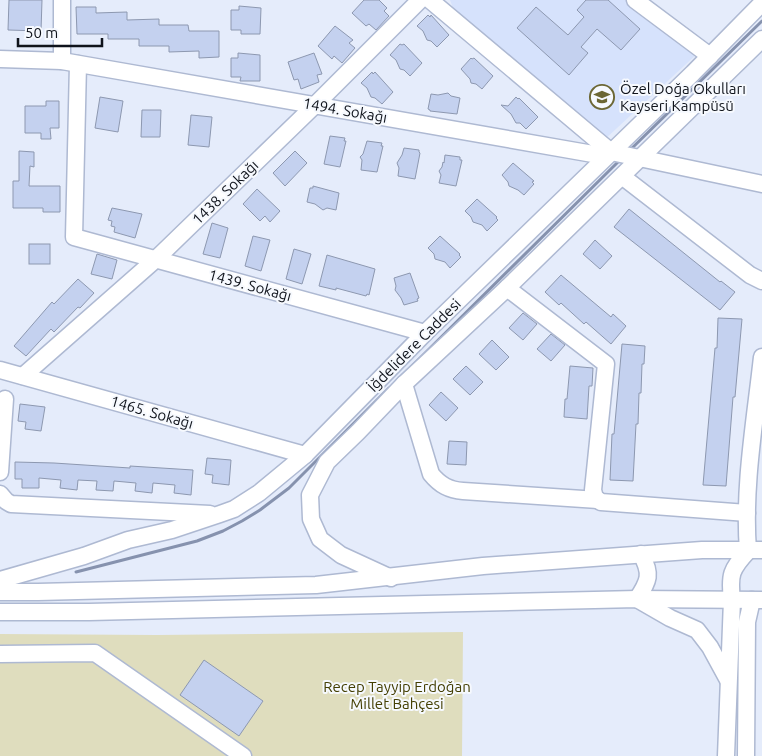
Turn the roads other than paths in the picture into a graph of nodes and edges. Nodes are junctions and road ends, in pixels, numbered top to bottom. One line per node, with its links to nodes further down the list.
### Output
1 (62, 0): 9 (street)
2 (420, 0): 11 (street, 1438. Sokağı)
3 (430, 0): 12 (street)
4 (636, 0): 7 (street)
5 (762, 3): 7 (street, İğdelidere Caddesi)
6 (762, 39): 12 (street, İğdelidere Caddesi)
7 (710, 56): 12 (street, İğdelidere Caddesi)
8 (0, 59): 9 (street, 1494. Sokağı)
9 (62, 61): 10 (street, 1494. Sokağı)
10 (78, 64): 11 (street, 1494. Sokağı); 15 (street, 1439. Sokağı)
11 (316, 105): 12 (street, 1494. Sokağı); 15 (street, 1438. Sokağı)
12 (624, 155): 13 (street, İğdelidere Caddesi); 14 (street, 1494. Sokağı); 18 (street, İğdelidere Caddesi)
13 (623, 177): 16 (street); 17 (street, İğdelidere Caddesi)
14 (762, 184)
15 (156, 259): 18 (street, 1439. Sokağı); 21 (street, 1438. Sokağı)
16 (762, 281)
17 (507, 288): 22 (street, İğdelidere Caddesi); 28 (street)
18 (425, 333): 24 (street, İğdelidere Caddesi)
19 (762, 358): 25 (street)
20 (0, 370): 21 (street, 1465. Sokağı)
21 (23, 376): 24 (street, 1465. Sokağı)
22 (404, 384): 28 (street); 33 (street, İğdelidere Caddesi)
23 (5, 399): 26 (street)
24 (305, 455): 29 (street, İğdelidere Caddesi)
25 (756, 468): 30 (street)
26 (0, 472)
27 (0, 494): 29 (street)
28 (598, 500): 30 (street)
29 (220, 514): 34 (street, İğdelidere Caddesi)
30 (751, 519): 31 (street)
31 (755, 550): 32 (street); 37 (street)
32 (641, 554): 33 (street); 36 (street)
33 (391, 578): 35 (street)
34 (0, 580)
35 (0, 592)
36 (638, 599): 37 (street); 39 (street); 41 (street)
37 (732, 600): 38 (street); 41 (street)
38 (757, 600): 44 (street)
39 (0, 612)
40 (0, 654): 42 (street)
41 (728, 681): 43 (street)
42 (243, 756)
43 (726, 756)
44 (746, 756)

